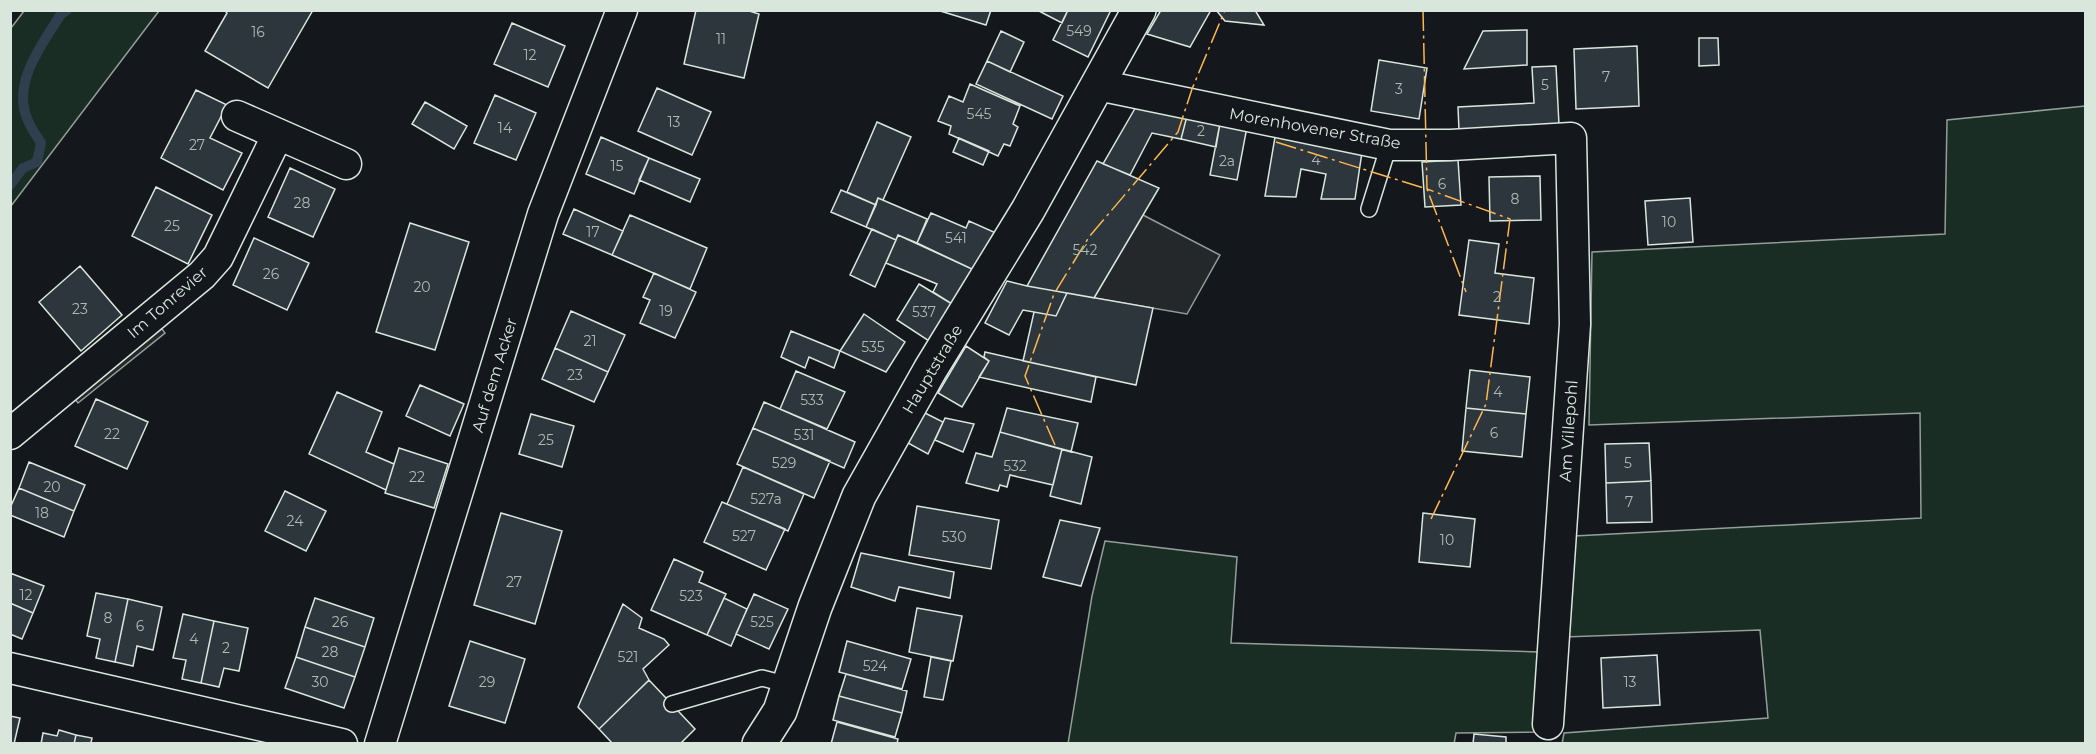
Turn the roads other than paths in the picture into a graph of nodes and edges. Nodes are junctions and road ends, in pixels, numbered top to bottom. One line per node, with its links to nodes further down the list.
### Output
1 (622, 10): 16 (street, Auf dem Acker)
2 (1139, 10): 3 (main road, Hauptstraße)
3 (1098, 85): 7 (street, Morenhovener Straße); 12 (main road, Hauptstraße)
4 (237, 116): 5 (street)
5 (278, 134): 8 (street); 10 (street, Im Tonrevier)
6 (1571, 138): 7 (street, Morenhovener Straße); 14 (street, Am Villepohl)
7 (1389, 145): 9 (lane)
8 (346, 164)
9 (1369, 209)
10 (10, 434)
11 (10, 668): 15 (street)
12 (789, 685): 13 (lane); 17 (main road, Hauptstraße)
13 (672, 704)
14 (1548, 724)
15 (342, 744)
16 (380, 744)
17 (759, 744)

